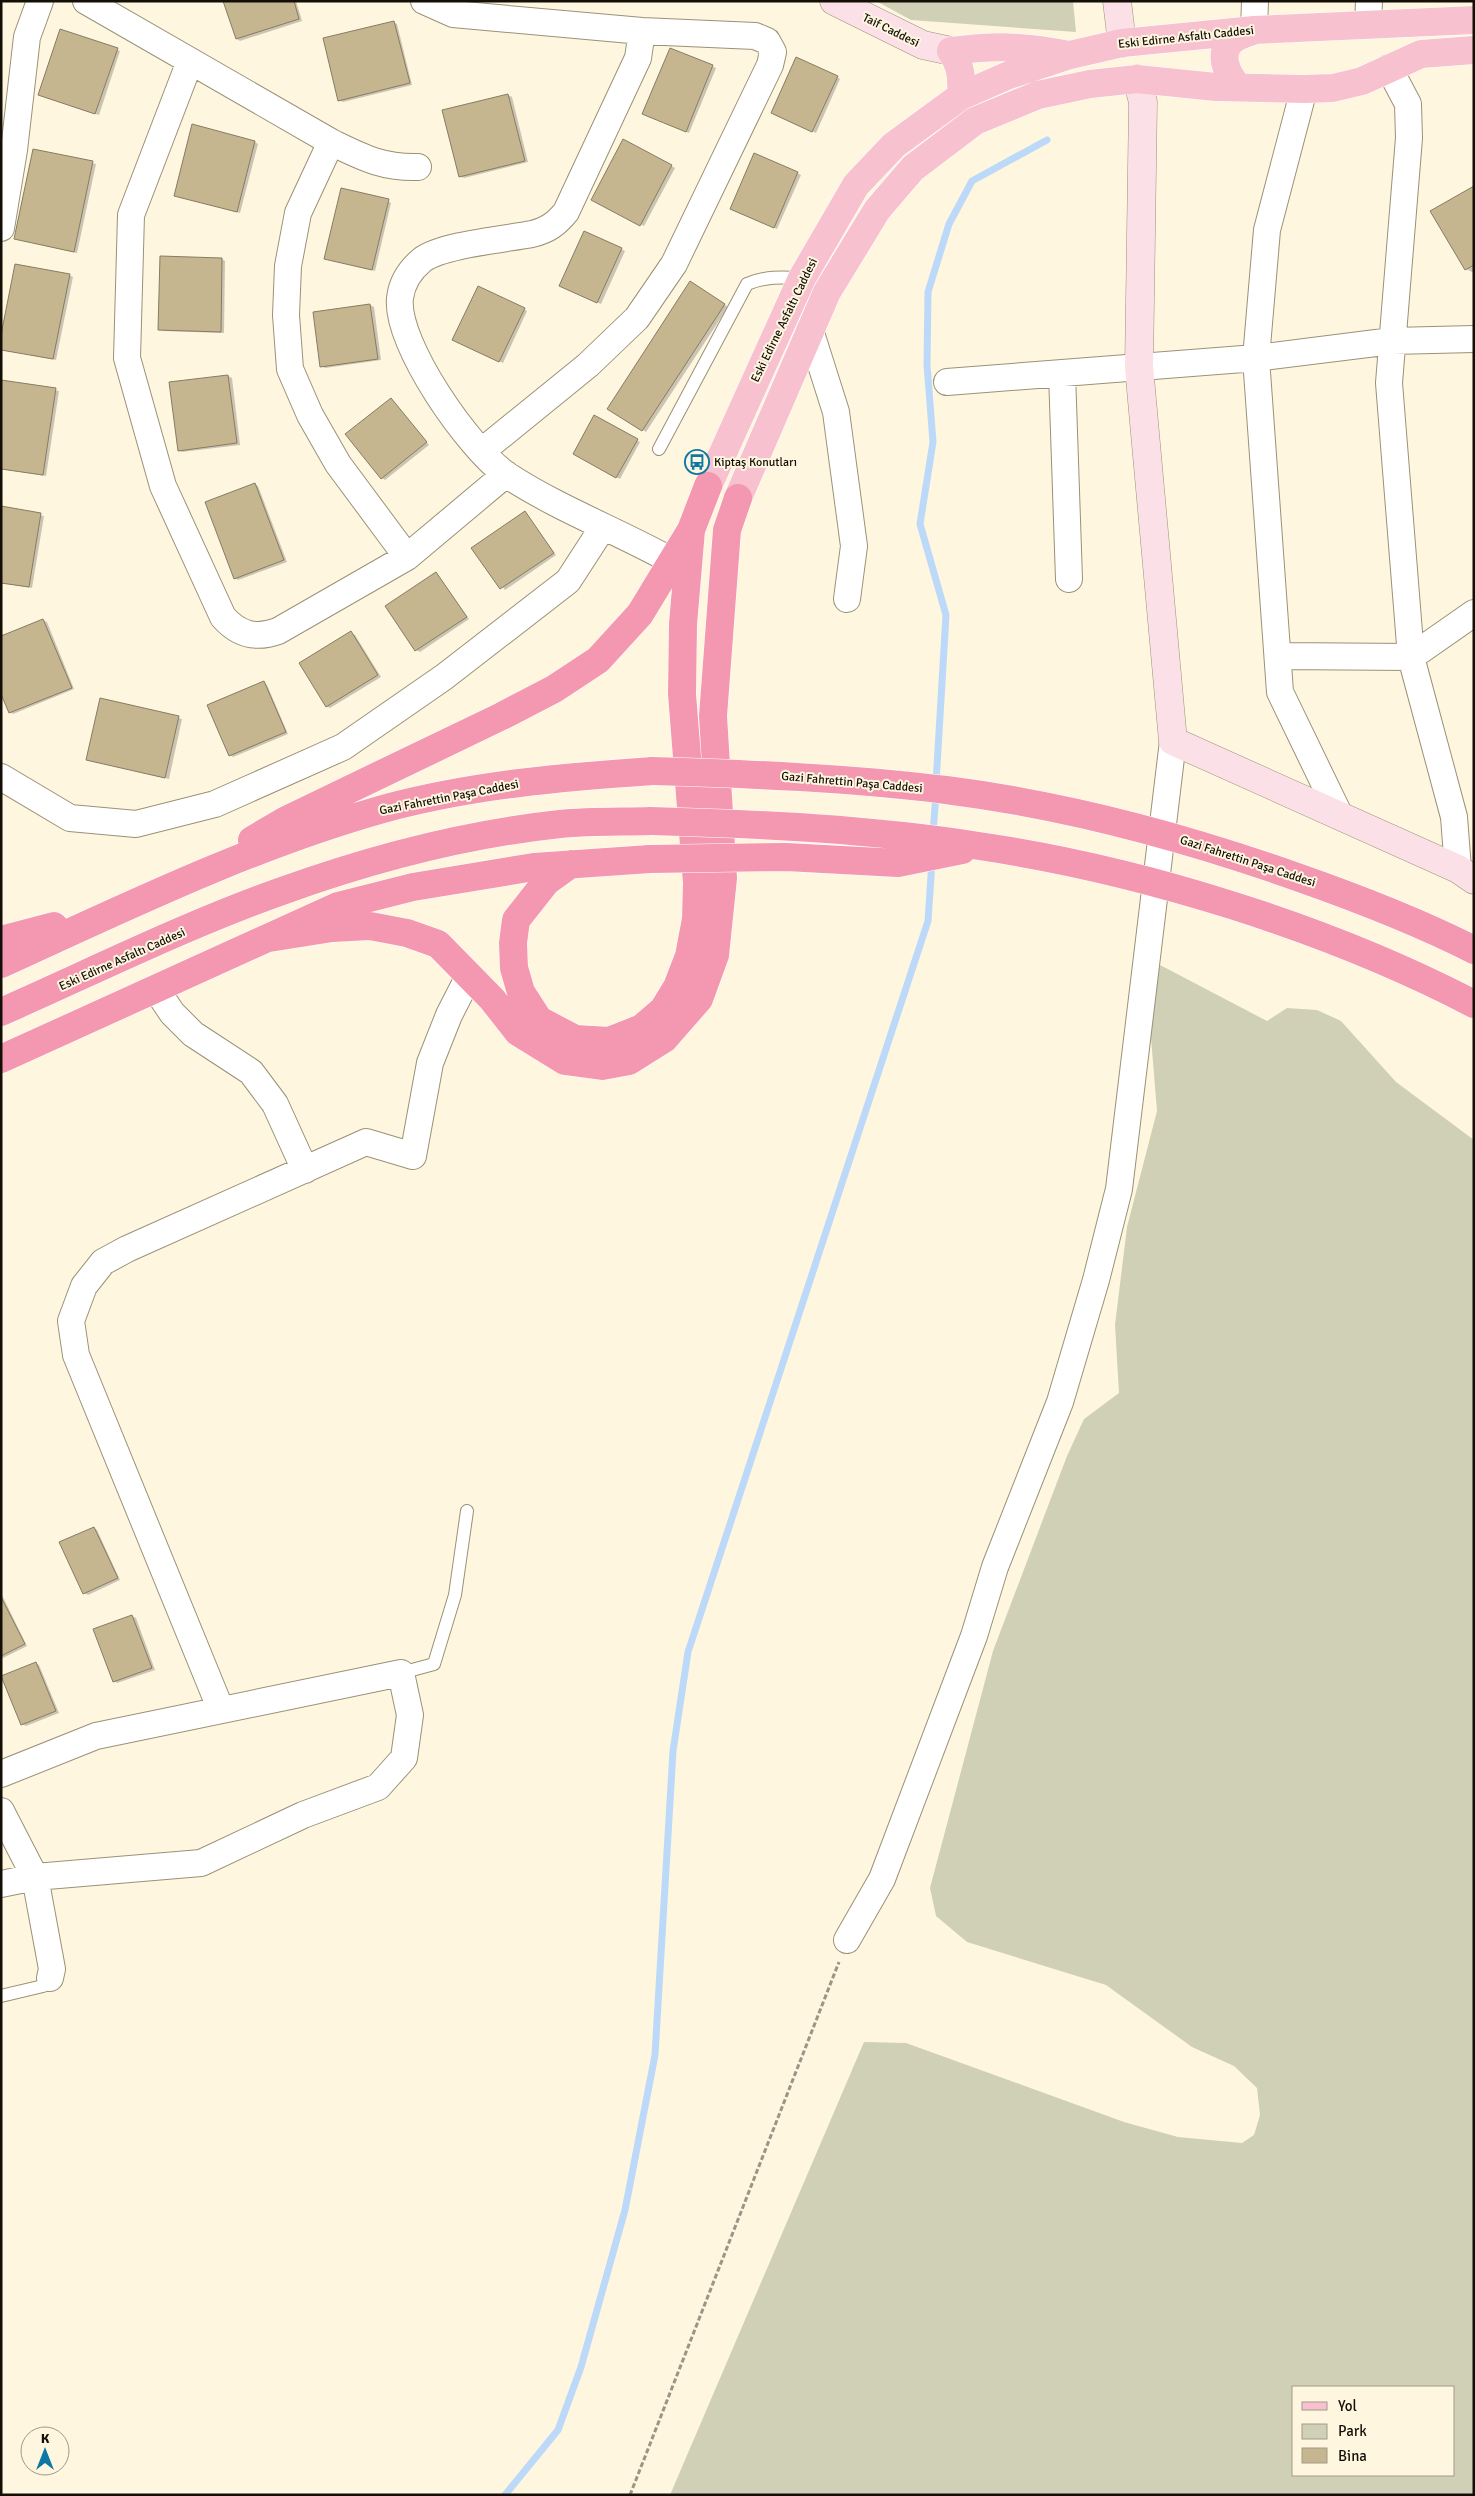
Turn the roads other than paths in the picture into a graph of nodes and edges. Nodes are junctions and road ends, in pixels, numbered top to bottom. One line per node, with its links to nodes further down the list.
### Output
1 (40, 1): 23 (street)
2 (86, 1): 15 (street)
3 (424, 1): 10 (street)
4 (833, 1): 13 (street, Taif Caddesi)
5 (1116, 1): 11 (street)
6 (1255, 1): 9 (street)
7 (1369, 13): 8 (main road, Eski Edirne Asfaltı Caddesi); 9 (main road, Eski Edirne Asfaltı Caddesi); 16 (main road)
8 (1474, 20)
9 (1254, 30): 11 (main road, Eski Edirne Asfaltı Caddesi); 18 (main road)
10 (642, 31): 33 (street); 33 (street)
11 (1122, 43): 14 (main road, Eski Edirne Asfaltı Caddesi); 17 (main road)
12 (1474, 50): 16 (main road)
13 (951, 51): 14 (main road); 20 (main road)
14 (1070, 55): 20 (main road, Eski Edirne Asfaltı Caddesi)
15 (190, 60): 21 (street); 39 (street)
16 (1389, 68): 19 (main road); 27 (street)
17 (1138, 79): 18 (main road); 25 (main road); 29 (street)
18 (1239, 88): 19 (main road)
19 (1304, 89): 28 (street)
20 (961, 96): 24 (main road, Eski Edirne Asfaltı Caddesi)
21 (330, 142): 22 (street); 39 (street)
22 (418, 167)
23 (1, 228)
24 (802, 278): 32 (lane); 35 (main road, Eski Edirne Asfaltı Caddesi)
25 (810, 330): 36 (main road); 42 (street)
26 (1474, 339): 27 (street)
27 (1392, 341): 28 (street); 45 (street)
28 (1256, 358): 29 (street); 44 (street)
29 (1139, 367): 30 (street); 46 (street)
30 (1062, 373): 31 (street); 41 (street)
31 (947, 382)
32 (659, 450)
33 (482, 451): 34 (street)
34 (506, 474): 37 (street); 39 (street)
35 (708, 486): 38 (highway)
36 (738, 498): 58 (highway)
37 (603, 527): 40 (street); 47 (street)
38 (691, 530): 40 (highway); 50 (highway)
39 (407, 557)
40 (672, 561): 51 (highway)
41 (1069, 579)
42 (847, 599)
43 (1474, 613): 45 (street)
44 (1278, 656): 45 (street); 48 (street)
45 (1411, 657): 52 (street)
46 (1173, 741): 48 (street); 71 (street)
47 (1, 777)
48 (1339, 814): 52 (street)
49 (980, 846): 50 (highway, bridge); 60 (highway, bridge); 61 (highway, Eski Edirne Asfaltı Caddesi, bridge)
50 (571, 864): 54 (highway)
51 (217, 867): 53 (highway); 56 (highway, Gazi Fahrettin Paşa Caddesi, bridge)
52 (1466, 875)
53 (123, 908): 55 (highway); 57 (highway)
54 (269, 938): 58 (highway); 59 (highway)
55 (1, 940)
56 (1474, 950)
57 (1, 964)
58 (469, 976): 63 (street)
59 (156, 989): 62 (highway); 63 (street)
60 (1474, 1004)
61 (1, 1012)
62 (1, 1059)
63 (305, 1170): 66 (street)
64 (467, 1510): 65 (lane)
65 (401, 1673): 66 (street); 69 (street)
66 (221, 1710): 67 (street)
67 (1, 1774)
68 (1, 1811): 69 (street)
69 (35, 1877): 70 (street); 72 (street)
70 (1, 1884)
71 (847, 1940)
72 (50, 1978): 73 (lane)
73 (1, 1996)

